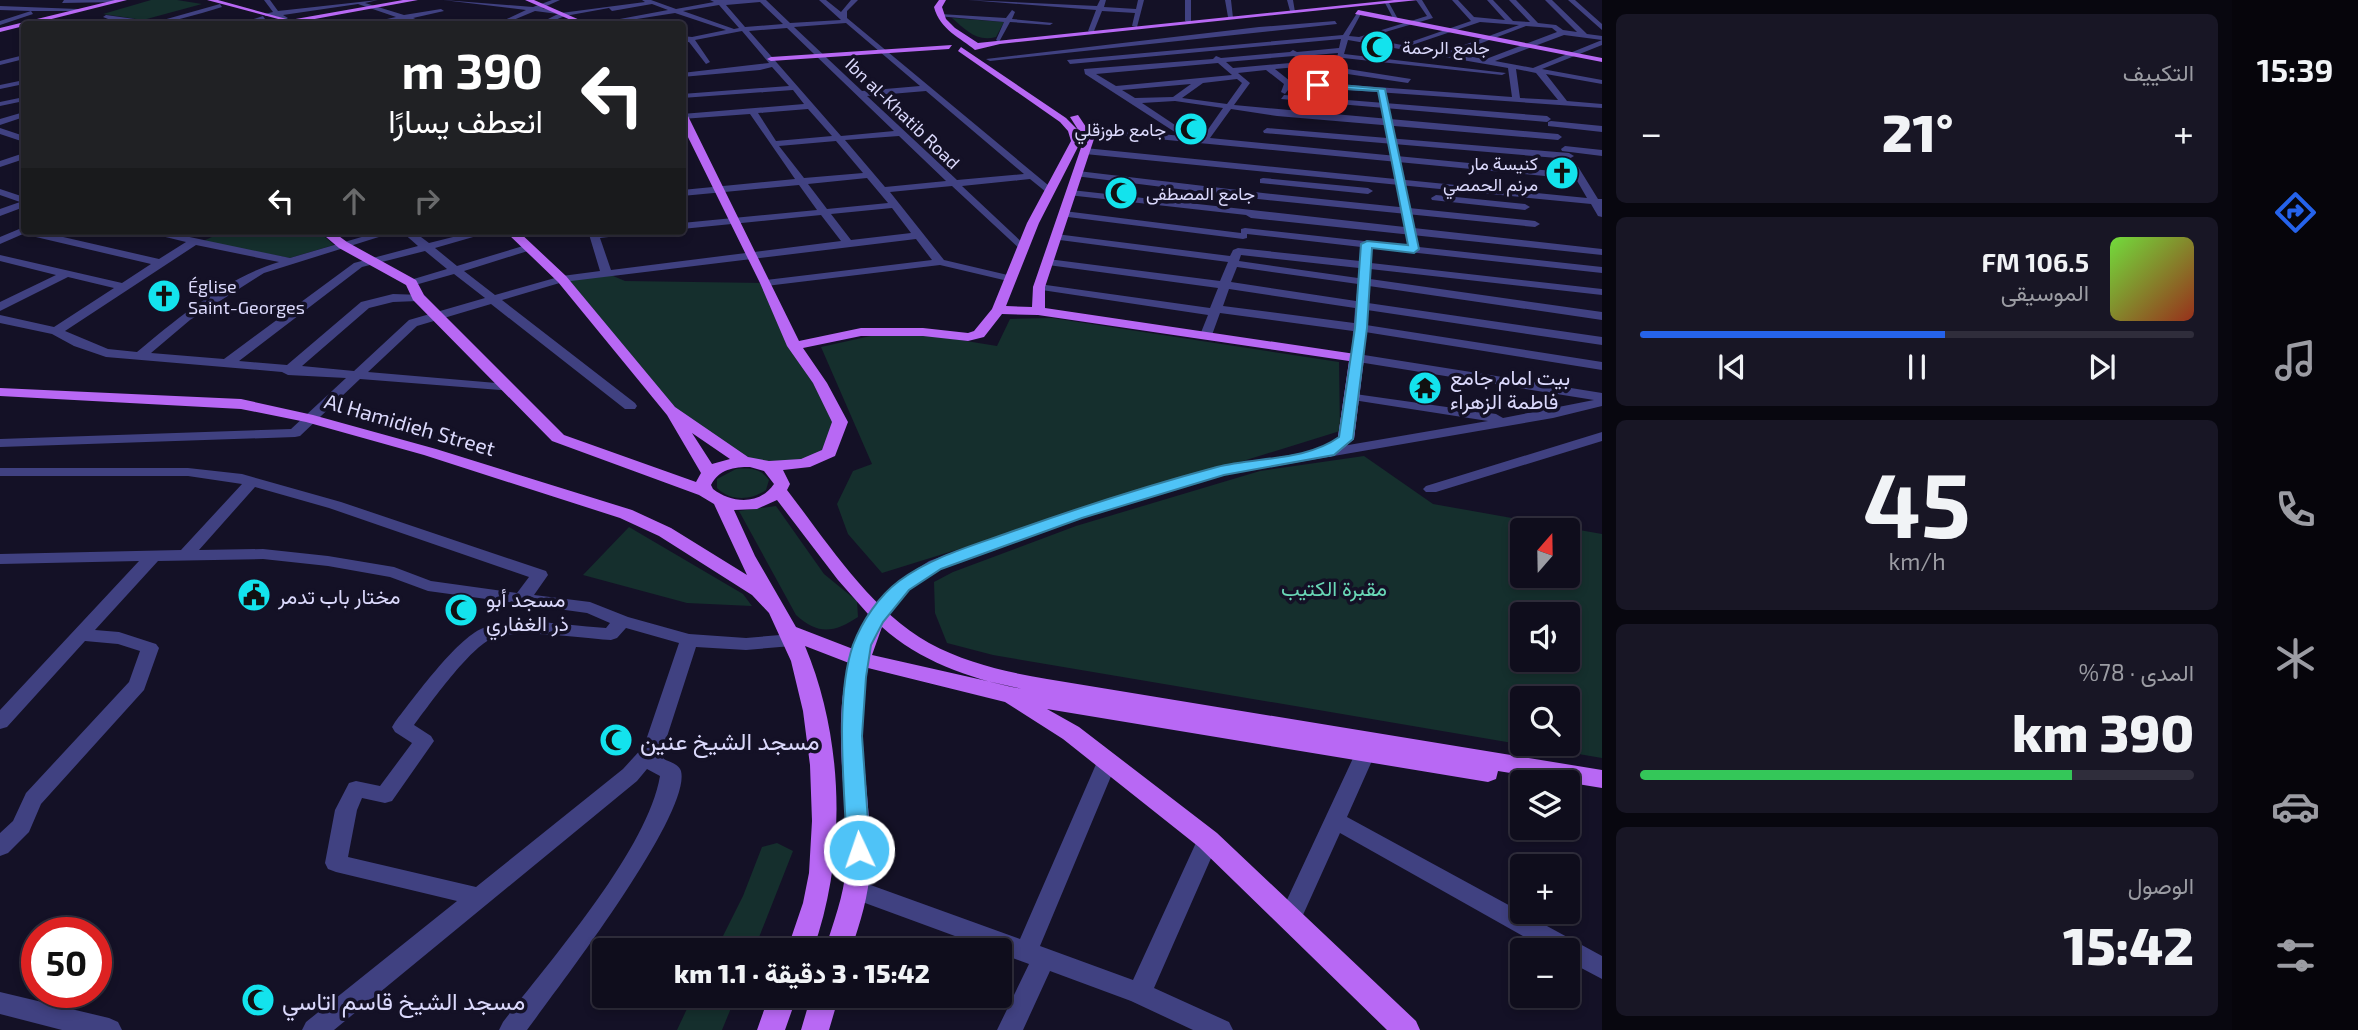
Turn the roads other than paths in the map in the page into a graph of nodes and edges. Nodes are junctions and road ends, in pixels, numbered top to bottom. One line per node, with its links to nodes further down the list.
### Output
1 (20, 0): 43 (street)
2 (124, 0): 34 (main road)
3 (136, 0): 72 (main road)
4 (199, 0): 37 (main road)
5 (210, 0): 37 (main road)
6 (267, 0): 76 (street)
7 (317, 0): 76 (street)
8 (375, 0): 31 (street)
9 (415, 0): 47 (main road)
10 (446, 0): 49 (street)
11 (528, 0): 41 (main road)
12 (557, 0): 41 (street)
13 (594, 0): 44 (street)
14 (761, 0): 33 (street); 92 (street, Ibn al-Khatib Road)
15 (822, 0): 67 (street)
16 (855, 0): 67 (street)
17 (971, 0): 35 (street)
18 (1103, 0): 48 (street)
19 (1141, 0): 52 (street)
20 (1188, 0): 84 (street)
21 (1228, 0): 63 (street)
22 (1290, 0): 53 (street)
23 (1400, 0): 36 (main road)
24 (1417, 0): 36 (main road); 85 (street)
25 (1455, 0): 70 (street)
26 (1490, 0): 86 (street)
27 (1512, 0): 91 (street)
28 (1548, 0): 57 (street)
29 (1571, 0): 59 (street)
30 (57, 1): 34 (street); 46 (street)
31 (356, 1): 47 (street); 76 (street)
32 (648, 1): 44 (street); 51 (street)
33 (718, 1): 51 (street); 98 (street)
34 (115, 2): 50 (main road)
35 (1022, 2): 38 (street); 55 (street)
36 (1386, 2): 42 (main road); 45 (main road); 69 (street)
37 (222, 3): 61 (main road); 74 (street)
38 (1062, 3): 48 (street); 88 (street)
39 (431, 5): 64 (street)
40 (937, 5): 55 (street); 68 (street); 121 (main road)
41 (543, 6): 49 (street); 56 (main road)
42 (1355, 6): 45 (main road); 53 (main road); 58 (main road); 90 (street)
43 (0, 8): 46 (street)
44 (610, 8): 56 (street); 65 (street)
45 (1337, 8): 54 (main road)
46 (43, 9): 50 (street); 87 (street)
47 (372, 9): 64 (street); 76 (main road)
48 (1099, 9): 52 (street); 102 (street)
49 (534, 10): 56 (street); 79 (street)
50 (78, 11): 71 (main road)
51 (671, 11): 65 (street); 101 (street)
52 (1138, 11): 95 (street)
53 (1293, 11): 63 (main road)
54 (1311, 11): 66 (main road); 89 (street)
55 (1012, 12): 68 (street)
56 (560, 13): 80 (street); 81 (main road)
57 (1562, 14): 59 (street); 110 (street)
58 (1376, 16): 69 (main road); 90 (street)
59 (1588, 16): 97 (street)
60 (106, 17): 73 (street)
61 (265, 17): 75 (street); 76 (main road); 76 (main road)
62 (929, 17): 120 (main road)
63 (1231, 17): 84 (main road)
64 (404, 18): 77 (street); 78 (street)
65 (633, 18): 82 (street); 83 (street)
66 (1241, 18): 93 (main road); 99 (street)
67 (846, 19): 92 (street); 125 (street)
68 (1008, 20): 88 (street); 116 (street)
69 (1397, 20): 85 (main road)
70 (1479, 20): 86 (street); 100 (street)
71 (42, 21)
72 (52, 21)
73 (135, 21)
74 (165, 21)
75 (252, 21)
76 (281, 21)
77 (386, 21)
78 (414, 21)
79 (506, 21)
80 (546, 21)
81 (578, 21)
82 (614, 21)
83 (642, 21)
84 (1188, 21): 95 (main road)
85 (1411, 22): 100 (main road); 112 (street)
86 (1511, 22): 91 (street)
87 (0, 23): 94 (street)
88 (1051, 23): 108 (street)
89 (1335, 23): 99 (street); 105 (street)
90 (1353, 23): 105 (street)
91 (1532, 24): 106 (street); 113 (street)
92 (791, 25): 98 (street); 131 (street, Ibn al-Khatib Road)
93 (1170, 25): 103 (main road); 109 (street)
94 (21, 26)
95 (1135, 26): 102 (main road)
96 (21, 27): 104 (main road)
97 (1602, 28)
98 (744, 29): 101 (street); 141 (street)
99 (1259, 29): 107 (street); 109 (street)
100 (1450, 30): 113 (main road); 122 (street)
101 (733, 31): 115 (street)
102 (1091, 31): 108 (main road)
103 (1103, 31): 111 (main road); 118 (street)
104 (0, 32)
105 (1345, 32): 107 (street); 112 (street); 119 (street); 127 (street)
106 (1565, 32): 110 (street); 123 (street)
107 (1266, 34): 119 (street)
108 (1048, 35): 116 (main road)
109 (1193, 36): 118 (street); 124 (street)
110 (1585, 36): 117 (street)
111 (1030, 38): 121 (main road); 126 (street)
112 (1358, 38): 122 (street)
113 (1489, 38): 123 (main road); 129 (street)
114 (686, 39): 115 (street)
115 (691, 39): 140 (street)
116 (999, 40): 121 (main road)
117 (1602, 40): 130 (street)
118 (1129, 43): 126 (street)
119 (1280, 43): 124 (street); 128 (street)
120 (950, 45): 121 (main road); 125 (main road)
121 (970, 46): 134 (main road); 235 (main road)
122 (1402, 46): 129 (street); 143 (street)
123 (1531, 46): 130 (main road); 139 (street)
124 (1206, 50): 135 (street); 142 (street)
125 (885, 51): 131 (main road); 168 (street)
126 (1052, 52): 134 (street); 142 (street)
127 (1342, 53): 128 (street); 143 (street); 156 (street)
128 (1296, 54): 135 (street); 146 (street)
129 (1446, 54): 132 (street)
130 (1574, 54): 136 (main road); 149 (street)
131 (821, 56): 141 (main road); 171 (street, Ibn al-Khatib Road)
132 (1458, 56): 139 (street); 153 (street)
133 (21, 58): 144 (street)
134 (990, 59): 197 (main road)
135 (1219, 60): 151 (street); 152 (street)
136 (1602, 60)
137 (719, 61): 140 (street)
138 (732, 61): 141 (street)
139 (1488, 61): 148 (street)
140 (706, 62): 145 (street)
141 (772, 62): 154 (street); 167 (street)
142 (1070, 62): 152 (street)
143 (1399, 62): 153 (street); 157 (street)
144 (0, 63)
145 (694, 63)
146 (1308, 64): 147 (street); 165 (street)
147 (1267, 67): 151 (street); 163 (street)
148 (1513, 70): 149 (street); 153 (street); 178 (street)
149 (1536, 70): 160 (street); 182 (street)
150 (1602, 70): 160 (street)
151 (1230, 71): 155 (street)
152 (1088, 72): 169 (street)
153 (1456, 73)
154 (686, 75)
155 (1239, 77): 159 (street); 186 (street)
156 (1377, 77): 157 (street); 170 (street)
157 (1393, 79): 172 (street)
158 (0, 80): 164 (street)
159 (1200, 81): 169 (street); 177 (street)
160 (1580, 81): 161 (street)
161 (1602, 82)
162 (21, 83): 164 (street)
163 (1288, 83): 165 (street); 175 (street)
164 (10, 85): 166 (street)
165 (1318, 85): 170 (street)
166 (0, 87)
167 (794, 88): 173 (street); 184 (street)
168 (929, 88): 171 (street); 227 (street)
169 (1113, 89): 180 (street)
170 (1381, 89): 172 (street); 185 (street)
171 (860, 94): 202 (street, Ibn al-Khatib Road)
172 (1454, 94): 174 (street)
173 (686, 96)
174 (1469, 96): 178 (street); 190 (street)
175 (1284, 97): 185 (street); 189 (street)
176 (1592, 97): 187 (street)
177 (1175, 99): 180 (street); 186 (street)
178 (1516, 99): 181 (street)
179 (21, 100): 183 (street)
180 (1131, 101): 207 (street)
181 (1537, 101): 182 (street); 193 (street)
182 (1564, 103): 187 (street)
183 (0, 104)
184 (810, 106): 188 (street); 206 (street)
185 (1385, 106): 190 (street); 196 (street)
186 (1228, 107): 189 (street); 207 (street)
187 (1601, 107)
188 (752, 111): 192 (street); 210 (street)
189 (1277, 113): 196 (street); 201 (street)
190 (1478, 113): 193 (street); 199 (street)
191 (21, 116): 194 (street)
192 (686, 116)
193 (1549, 121): 198 (street); 204 (street)
194 (0, 122)
195 (686, 122): 232 (main road)
196 (1389, 123): 199 (street); 208 (street)
197 (1084, 129): 203 (street); 214 (main road)
198 (1602, 129)
199 (1487, 130): 204 (street); 213 (street)
200 (0, 131): 205 (street)
201 (1267, 131): 208 (street); 211 (street)
202 (901, 133): 206 (street); 231 (street, Ibn al-Khatib Road)
203 (1166, 137): 207 (street); 218 (street)
204 (1558, 137): 215 (street)
205 (21, 138)
206 (837, 139): 210 (street); 225 (street)
207 (1198, 141): 209 (street)
208 (1392, 141): 213 (street); 219 (street)
209 (1217, 143): 211 (street); 221 (street)
210 (773, 144): 229 (street)
211 (1255, 147): 212 (street)
212 (1274, 148): 219 (street); 226 (street)
213 (1496, 150): 215 (street); 223 (street)
214 (1085, 151): 218 (street); 224 (main road)
215 (1567, 153): 216 (street); 228 (street)
216 (1602, 153)
217 (21, 157): 220 (street)
218 (1161, 159): 221 (street); 230 (street)
219 (1394, 159): 223 (street); 243 (street)
220 (3, 162): 222 (street)
221 (1215, 165): 226 (street); 233 (street)
222 (21, 168)
223 (1504, 170): 228 (street); 240 (street)
224 (1077, 174): 230 (street); 239 (main road)
225 (869, 175): 229 (street); 234 (street)
226 (1265, 175): 237 (street); 241 (street); 243 (street)
227 (1033, 176): 231 (street); 235 (street)
228 (1579, 176): 245 (street)
229 (803, 181): 232 (street); 249 (street)
230 (1153, 183): 233 (street)
231 (953, 184): 234 (street); 278 (street, Ibn al-Khatib Road)
232 (720, 189): 238 (street); 254 (main road)
233 (1210, 189): 241 (street)
234 (883, 190): 247 (street)
235 (1049, 190): 278 (main road)
236 (0, 192): 244 (street)
237 (1378, 192)
238 (686, 193)
239 (1071, 193): 251 (main road); 252 (street)
240 (1519, 194): 243 (street); 245 (street); 248 (street)
241 (1258, 195): 243 (street); 252 (street)
242 (1430, 197): 248 (street)
243 (1404, 198): 255 (street); 259 (street)
244 (21, 201)
245 (1598, 202): 253 (street)
246 (21, 203): 250 (street)
247 (893, 205): 249 (street); 268 (street)
248 (1525, 207): 255 (street)
249 (824, 212): 254 (street); 272 (street)
250 (0, 213)
251 (1064, 214): 258 (street); 269 (main road)
252 (1251, 214): 258 (street); 259 (street)
253 (1602, 214)
254 (733, 221): 256 (street); 281 (main road)
255 (1535, 225): 276 (street)
256 (686, 226)
257 (21, 232): 270 (street)
258 (1244, 233): 273 (street); 283 (street)
259 (1411, 233): 276 (street); 279 (street)
260 (41, 235): 288 (street)
261 (161, 235): 271 (street)
262 (330, 235): 274 (main road)
263 (379, 235): 274 (street)
264 (411, 235): 275 (street)
265 (474, 235): 275 (street)
266 (515, 235): 277 (main road)
267 (595, 235): 292 (street)
268 (919, 236): 272 (street); 286 (street)
269 (1056, 237): 283 (street); 287 (main road)
270 (0, 240)
271 (192, 243): 284 (street); 288 (street)
272 (848, 244): 281 (street)
273 (1367, 244): 279 (street); 289 (street)
274 (343, 245): 284 (street); 285 (main road)
275 (427, 247): 285 (street); 290 (street)
276 (1547, 247): 280 (street)
277 (527, 248): 290 (street); 295 (main road)
278 (1021, 248): 294 (main road)
279 (1414, 249): 291 (street)
280 (1602, 252)
281 (751, 257): 292 (street); 298 (main road)
282 (0, 258): 293 (street)
283 (1235, 258): 289 (street); 296 (street); 299 (street)
284 (289, 261): 318 (street)
285 (374, 262): 297 (main road); 320 (street)
286 (940, 262): 294 (street); 298 (street)
287 (1048, 262): 299 (street); 301 (main road)
288 (160, 263): 300 (street)
289 (1365, 266): 296 (street); 302 (street)
290 (456, 270): 297 (street); 304 (street)
291 (1602, 270)
292 (606, 273): 295 (street)
293 (68, 274): 300 (street); 306 (street)
294 (1008, 278): 307 (main road)
295 (562, 279): 304 (street); 330 (main road)
296 (1364, 280): 305 (street); 311 (street)
297 (411, 283): 303 (main road)
298 (766, 283): 317 (main road)
299 (1225, 285): 305 (street); 309 (street)
300 (124, 287): 314 (street)
301 (1039, 288): 308 (main road); 309 (street)
302 (1602, 292)
303 (418, 297): 310 (main road); 322 (street)
304 (494, 299): 310 (street); 329 (street)
305 (1362, 305): 313 (street); 316 (street)
306 (0, 307)
307 (998, 310): 308 (main road); 317 (main road)
308 (1038, 311): 315 (main road)
309 (1215, 311): 313 (street); 315 (street)
310 (439, 316): 323 (street); 324 (main road)
311 (1602, 316)
312 (0, 319): 314 (street)
313 (1361, 328): 319 (street); 321 (street)
314 (55, 331): 318 (street)
315 (1206, 335): 319 (main road)
316 (1602, 341)
317 (794, 346): 337 (main road)
318 (139, 357): 320 (street)
319 (1357, 358): 326 (main road); 327 (street)
320 (225, 365): 322 (street)
321 (1602, 366)
322 (288, 371): 323 (street)
323 (353, 376): 324 (street); 331 (street)
324 (508, 388): 340 (main road)
325 (0, 392): 331 (main road, Al Hamidieh Street)
326 (1353, 396): 332 (street); 335 (main road)
327 (1602, 397)
328 (1602, 402): 332 (street)
329 (630, 406)
330 (670, 410): 336 (main road); 340 (main road)
331 (308, 418): 334 (street); 348 (main road, Al Hamidieh Street)
332 (1511, 420): 335 (street)
333 (1600, 438): 341 (street)
334 (0, 443)
335 (1329, 452): 349 (street)
336 (743, 461): 337 (main road); 340 (main road)
337 (768, 466): 342 (main road)
338 (0, 472): 339 (street)
339 (252, 482): 345 (street); 347 (street)
340 (707, 482): 343 (main road)
341 (1431, 489)
342 (779, 491): 343 (main road); 349 (main road)
343 (722, 503): 348 (main road)
344 (154, 555): 345 (street); 346 (street); 352 (street)
345 (186, 555): 347 (street)
346 (0, 559)
347 (521, 599): 350 (street)
348 (775, 608): 353 (main road)
349 (879, 612): 351 (main road); 363 (main road)
350 (622, 621): 354 (street); 370 (street)
351 (868, 633): 355 (main road); 356 (main road)
352 (80, 635): 358 (street); 368 (street)
353 (791, 636): 354 (street); 355 (main road); 372 (main road)
354 (690, 640): 359 (street)
355 (819, 645): 356 (main road)
356 (860, 659): 357 (main road); 369 (main road)
357 (1003, 694): 360 (main road); 361 (main road)
358 (0, 722)
359 (653, 749): 370 (street); 383 (street)
360 (1365, 754): 362 (main road); 366 (street)
361 (1107, 762): 367 (main road); 374 (street)
362 (1510, 776)
363 (1602, 779)
364 (1580, 787): 365 (main road)
365 (1602, 790)
366 (1335, 820): 371 (street); 375 (street)
367 (1208, 840): 371 (main road); 376 (street)
368 (0, 847)
369 (854, 889): 373 (main road); 374 (street)
370 (479, 897): 382 (street)
371 (1290, 919): 387 (main road)
372 (804, 938)
373 (841, 938)
374 (1035, 955): 376 (street); 385 (street)
375 (1602, 968)
376 (1139, 993): 386 (street)
377 (0, 1003): 381 (street)
378 (779, 1008): 384 (main road)
379 (824, 1008): 380 (main road)
380 (822, 1028)
381 (109, 1030)
382 (315, 1030)
383 (512, 1030)
384 (771, 1030)
385 (1010, 1030)
386 (1220, 1030)
387 (1406, 1030)

